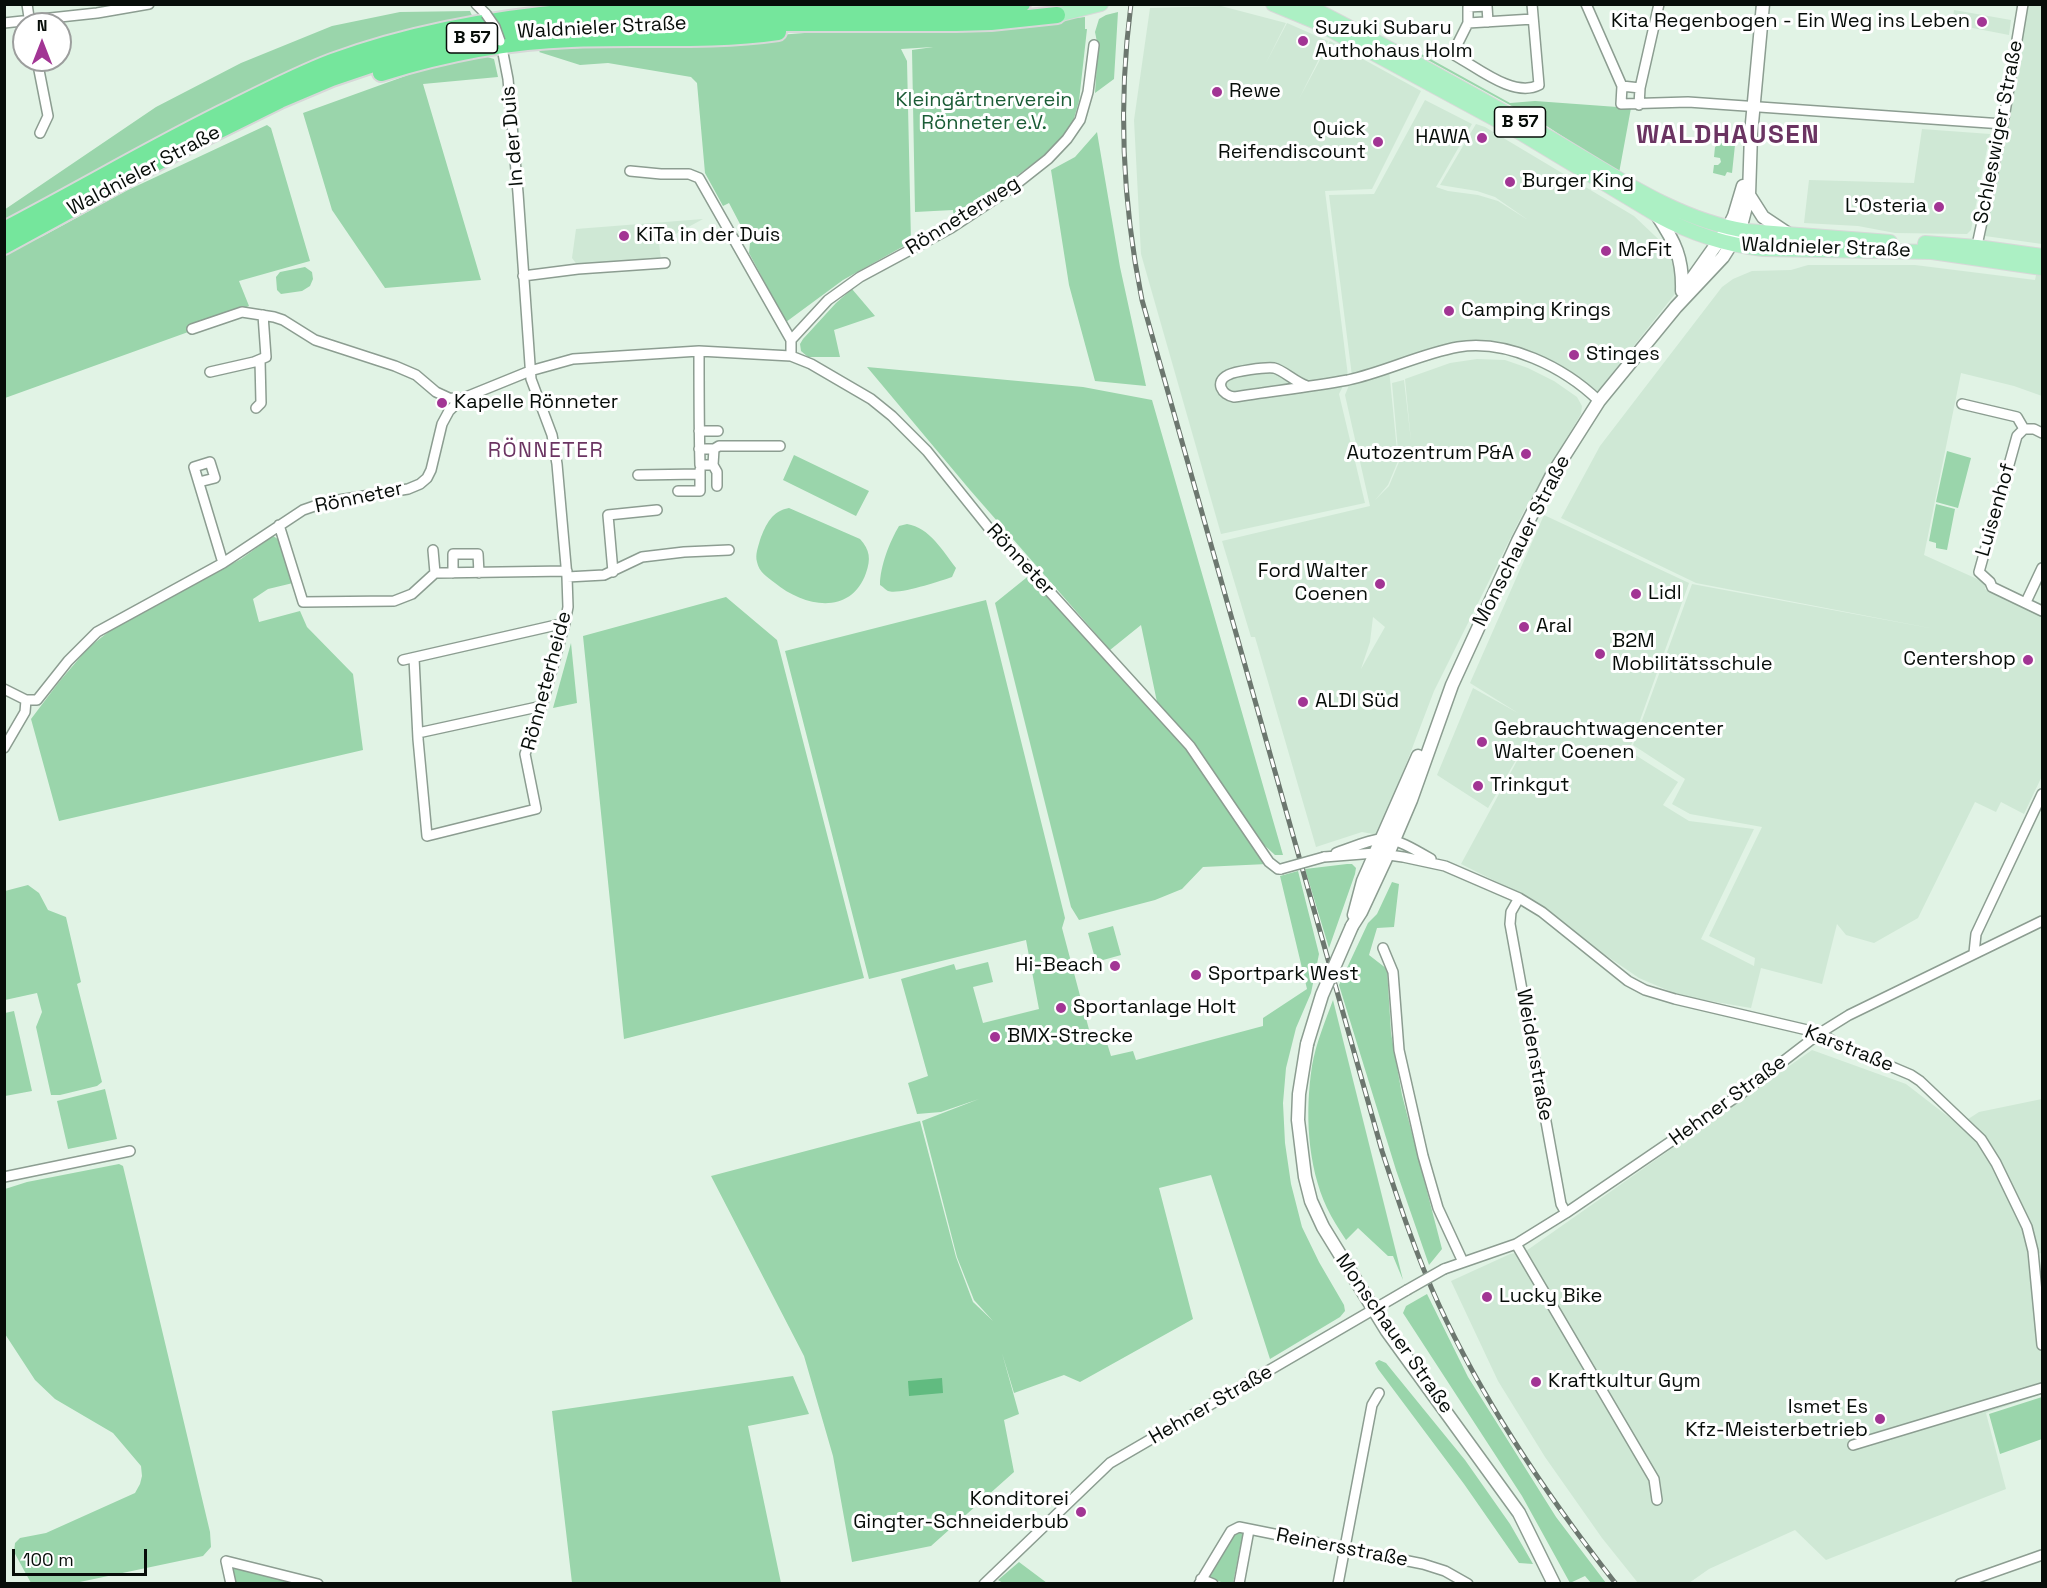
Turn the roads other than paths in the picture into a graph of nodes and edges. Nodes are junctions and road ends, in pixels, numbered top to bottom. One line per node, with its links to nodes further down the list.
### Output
1 (148, 4): 13 (street)
2 (476, 4): 18 (street, In der Duis, bridge)
3 (1022, 4): 33 (highway, Waldnieler Straße / B 57)
4 (1101, 4): 12 (main road, Waldnieler Straße / B 57)
5 (1273, 4): 31 (main road, Waldnieler Straße / B 57)
6 (1304, 4): 32 (main road, Waldnieler Straße / B 57)
7 (1532, 4): 14 (street)
8 (1586, 4): 21 (street)
9 (1659, 4): 22 (street)
10 (1763, 4): 24 (main road)
11 (2023, 4): 25 (street, Schleswiger Straße)
12 (1057, 15): 16 (highway, Waldnieler Straße / B 57)
13 (72, 16)
14 (1533, 19): 15 (street); 17 (street)
15 (1488, 22): 17 (street); 17 (street)
16 (834, 24): 18 (highway); 29 (highway, Waldnieler Straße / B 57)
17 (1468, 24)
18 (501, 43): 29 (highway); 41 (street, In der Duis)
19 (1094, 45): 46 (street, Rönneterweg)
20 (40, 72): 26 (street)
21 (1622, 86): 22 (street); 23 (street)
22 (1640, 88): 23 (street)
23 (1639, 105): 24 (street)
24 (1753, 106): 25 (street); 27 (main road)
25 (2003, 123): 37 (street, Schleswiger Straße)
26 (40, 133)
27 (1748, 164): 30 (main road); 32 (main road)
28 (630, 171): 46 (street)
29 (137, 174): 36 (highway, Waldnieler Straße / B 57)
30 (1749, 195): 32 (main road); 34 (main road)
31 (1657, 215): 35 (main road, Waldnieler Straße / B 57); 42 (main road)
32 (1734, 229): 34 (main road, Waldnieler Straße / B 57); 35 (main road, Monschauer Straße)
33 (4, 230)
34 (1791, 235): 37 (main road, Waldnieler Straße / B 57)
35 (1726, 242): 37 (main road, Waldnieler Straße / B 57); 42 (main road, Monschauer Straße); 43 (main road, Monschauer Straße)
36 (4, 246)
37 (1976, 253): 38 (main road, Waldnieler Straße / B 57); 40 (main road, Waldnieler Straße / B 57)
38 (2043, 256)
39 (665, 263): 41 (street)
40 (2043, 268)
41 (523, 276): 50 (street, In der Duis)
42 (1682, 291): 43 (main road, Monschauer Straße)
43 (1676, 307): 54 (main road, Monschauer Straße)
44 (263, 315): 45 (street); 49 (street); 53 (street)
45 (192, 329)
46 (791, 340): 48 (street)
47 (699, 351): 48 (street, Rönneter); 50 (street, Rönneter); 58 (street)
48 (791, 356): 95 (street, Rönneter, bridge)
49 (260, 360): 51 (street); 56 (street)
50 (530, 371): 53 (street, Rönneter); 80 (street, Rönneterheide)
51 (210, 372)
52 (1307, 386): 52 (street); 54 (street)
53 (461, 399): 71 (street, Rönneter)
54 (1599, 401): 92 (main road, Monschauer Straße)
55 (1962, 404): 57 (street)
56 (256, 408)
57 (2024, 429): 60 (street); 81 (street, Luisenhof)
58 (699, 431): 59 (street); 62 (street)
59 (718, 431)
60 (2043, 433)
61 (780, 446): 63 (street)
62 (699, 449): 63 (street); 65 (street)
63 (714, 450): 64 (street)
64 (713, 465): 65 (street); 68 (street)
65 (700, 469): 66 (street); 69 (street)
66 (638, 475)
67 (199, 482): 74 (street)
68 (717, 486)
69 (678, 491)
70 (657, 510): 76 (street)
71 (279, 525): 74 (street, Rönneter); 77 (street)
72 (433, 550): 77 (street)
73 (729, 550): 76 (street)
74 (223, 563): 87 (street, Rönneter)
75 (2043, 568): 81 (street)
76 (613, 572): 80 (street)
77 (435, 573): 78 (street)
78 (453, 573): 79 (street); 79 (street)
79 (479, 573): 80 (street)
80 (567, 574): 83 (street, Rönneterheide)
81 (2026, 602): 82 (street, Luisenhof)
82 (2043, 610)
83 (565, 623): 84 (street); 88 (street, Rönneterheide)
84 (414, 657): 85 (street); 89 (street)
85 (403, 660)
86 (4, 689): 87 (street)
87 (26, 700): 90 (street)
88 (542, 706): 89 (street); 89 (street, Rönneterheide)
89 (418, 733)
90 (4, 748)
91 (2043, 794): 101 (street)
92 (1388, 839): 93 (main road, Monschauer Straße); 94 (main road, Monschauer Straße); 95 (street); 96 (street, Karstraße)
93 (1375, 853): 94 (street, Karstraße); 95 (street, Karstraße); 99 (main road, Monschauer Straße)
94 (1388, 854): 96 (street, Karstraße); 99 (main road, Monschauer Straße)
95 (1324, 857)
96 (1441, 865): 97 (street, Karstraße)
97 (1519, 898): 102 (street, Karstraße); 105 (street, Weidenstraße)
98 (2043, 921): 101 (street, Hehner Straße)
99 (1352, 926): 108 (main road, Monschauer Straße, bridge)
100 (1383, 948): 107 (street)
101 (1974, 953): 102 (street, Hehner Straße)
102 (1820, 1033): 105 (street, Hehner Straße); 109 (street, Karstraße)
103 (130, 1151): 104 (street)
104 (4, 1177)
105 (1566, 1213): 106 (street, Hehner Straße)
106 (1516, 1244): 107 (street, Hehner Straße); 113 (street)
107 (1463, 1262): 108 (street, Hehner Straße, bridge)
108 (1375, 1310): 117 (street, Hehner Straße); 126 (main road, Monschauer Straße)
109 (2043, 1345)
110 (2043, 1388): 112 (street)
111 (1379, 1393): 115 (street)
112 (1853, 1445)
113 (1657, 1500)
114 (1249, 1530): 115 (street, Reinersstraße); 118 (street, Reinersstraße); 123 (street, Reinersstraße)
115 (1345, 1549): 124 (street); 125 (street, Reinersstraße)
116 (2043, 1555): 127 (street)
117 (987, 1581): 121 (street)
118 (1200, 1581): 122 (street, Reinersstraße)
119 (231, 1584): 120 (street)
120 (318, 1584)
121 (999, 1584)
122 (1213, 1584)
123 (1239, 1584)
124 (1338, 1584)
125 (1467, 1584)
126 (1554, 1584)
127 (1960, 1584)

